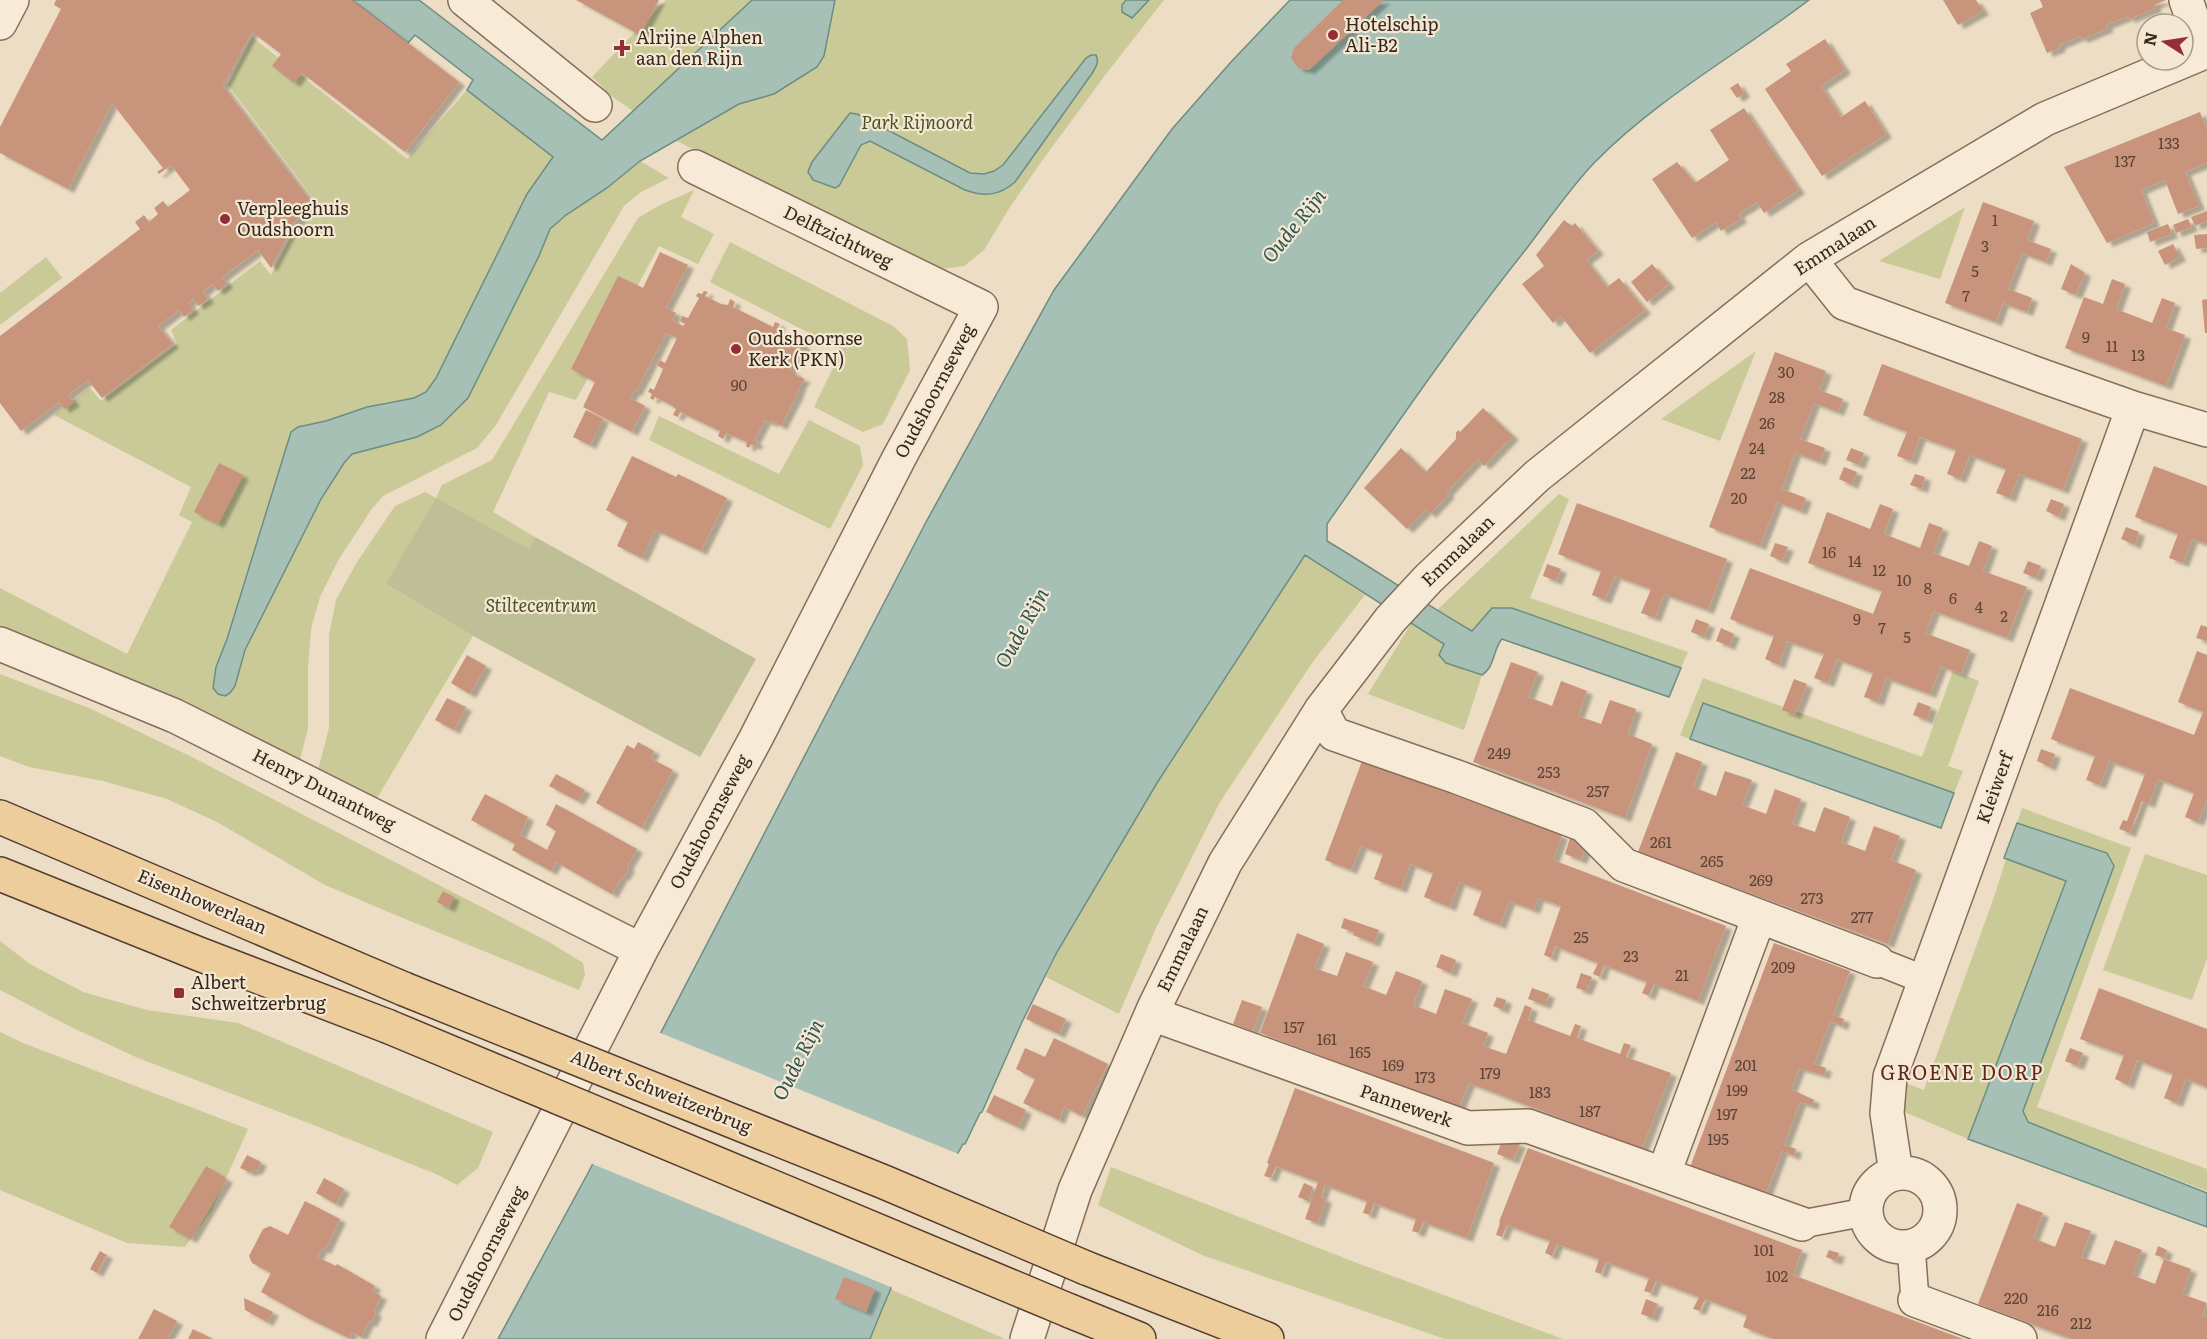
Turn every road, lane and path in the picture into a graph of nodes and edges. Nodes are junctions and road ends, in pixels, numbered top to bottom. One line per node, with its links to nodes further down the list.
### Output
1 (12, 0): 4 (street)
2 (465, 0): 6 (street)
3 (2186, 0): 5 (street)
4 (0, 23)
5 (2206, 52): 8 (street, Emmalaan)
6 (595, 105)
7 (695, 167): 9 (street, Delftzichtweg)
8 (1809, 259): 10 (street); 13 (street, Emmalaan)
9 (981, 307): 17 (street, Oudshoornseweg)
10 (2133, 408): 11 (street); 19 (street, Kleiwerf)
11 (2207, 430)
12 (0, 644): 17 (street, Henry Dunantweg)
13 (1321, 710): 16 (street); 21 (street, Emmalaan)
14 (0, 817): 20 (main road, Eisenhowerlaan)
15 (0, 874): 30 (main road, bridge)
16 (1759, 917): 18 (street); 22 (street)
17 (641, 950): 28 (street, Oudshoornseweg)
18 (1877, 961): 19 (street)
19 (1925, 980): 23 (street, Kleiwerf)
20 (404, 988): 31 (main road, Albert Schweitzerbrug, bridge)
21 (1152, 1014): 22 (street, Pannewerk); 29 (street, Emmalaan)
22 (1664, 1173): 25 (street, Pannewerk)
23 (1896, 1173): 24 (street); 26 (street)
24 (1865, 1212): 25 (street, Pannewerk); 26 (street)
25 (1802, 1224)
26 (1911, 1246): 27 (street)
27 (1915, 1300): 32 (street)
28 (443, 1339)
29 (1027, 1339)
30 (1139, 1339)
31 (1267, 1339)
32 (2020, 1339)

